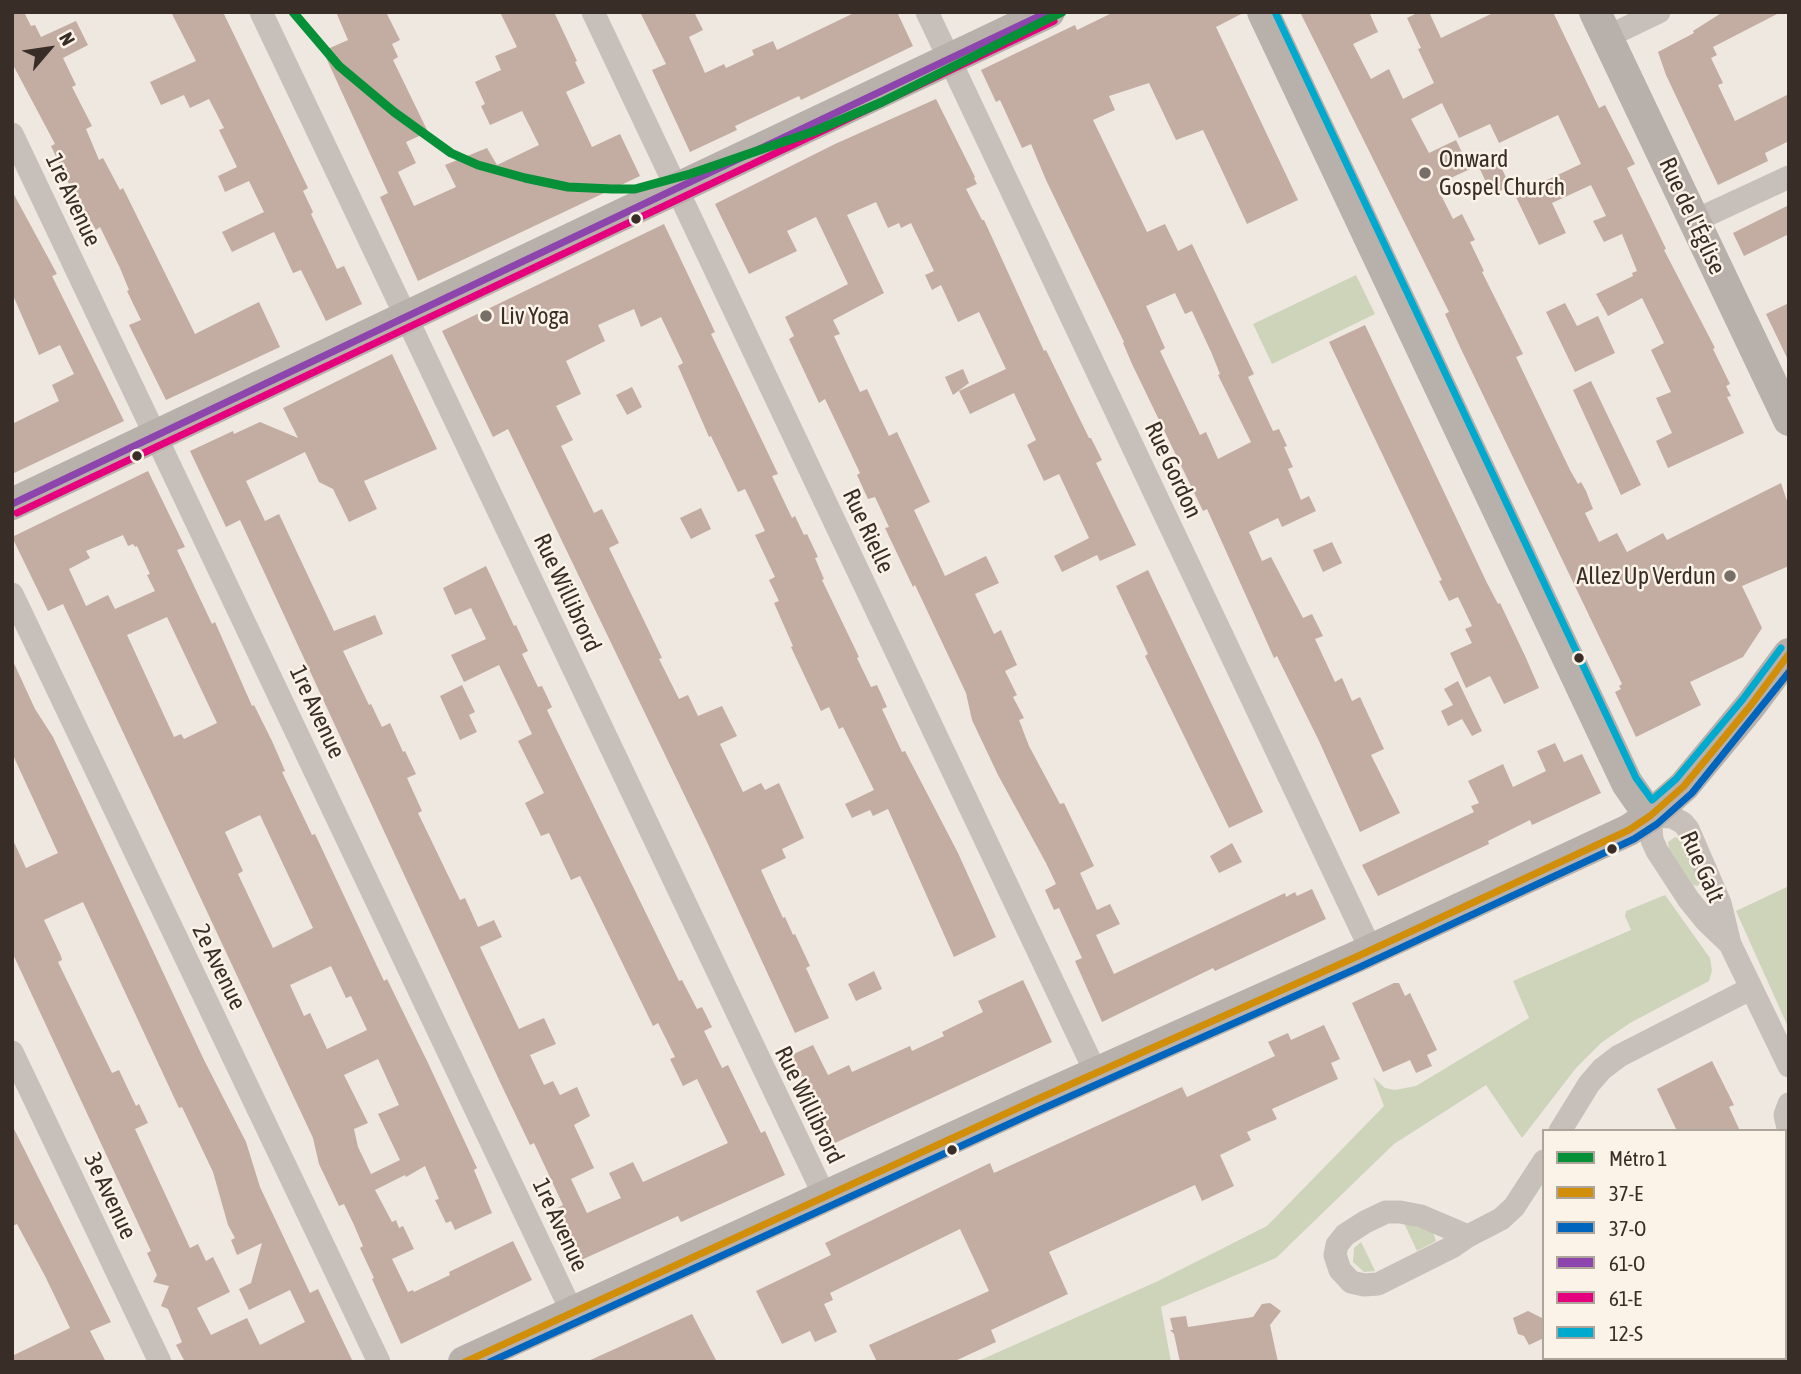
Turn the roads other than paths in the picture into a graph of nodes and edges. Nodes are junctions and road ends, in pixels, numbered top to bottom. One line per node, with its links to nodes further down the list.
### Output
1 (261, 12): 13 (street, Rue Willibrord)
2 (593, 12): 11 (street, Rue Rielle)
3 (927, 12): 8 (street, Rue Gordon)
4 (1049, 12): 8 (main road)
5 (1263, 12): 19 (main road, Rue Galt)
6 (1659, 12): 7 (street)
7 (1601, 25): 12 (main road, Rue de l'Église)
8 (950, 60): 11 (main road); 21 (street, Rue Gordon)
9 (12, 134): 15 (street, 1re Avenue)
10 (1789, 177): 12 (street)
11 (677, 189): 13 (main road); 25 (street, Rue Rielle)
12 (1694, 222): 14 (main road, Rue de l'Église)
13 (405, 318): 15 (main road); 30 (street, Rue Willibrord)
14 (1789, 420)
15 (155, 436): 16 (main road); 32 (street, 1re Avenue)
16 (12, 504)
17 (12, 594): 34 (street, 2e Avenue)
18 (1789, 654): 19 (main road)
19 (1650, 816): 20 (street, Rue Galt); 20 (street, Rue Galt); 21 (main road)
20 (1730, 944): 22 (street, Rue Galt)
21 (1371, 950): 25 (main road)
22 (1750, 989): 24 (street, Rue Galt); 27 (street)
23 (12, 1052): 33 (street, 3e Avenue)
24 (1789, 1066)
25 (1096, 1073): 30 (main road)
26 (1789, 1104): 28 (street)
27 (1561, 1129)
28 (1789, 1132)
29 (1542, 1164): 31 (street)
30 (825, 1196): 32 (main road)
31 (1468, 1236): 31 (street)
32 (573, 1314): 35 (main road)
33 (160, 1362)
34 (379, 1362)
35 (464, 1362)

